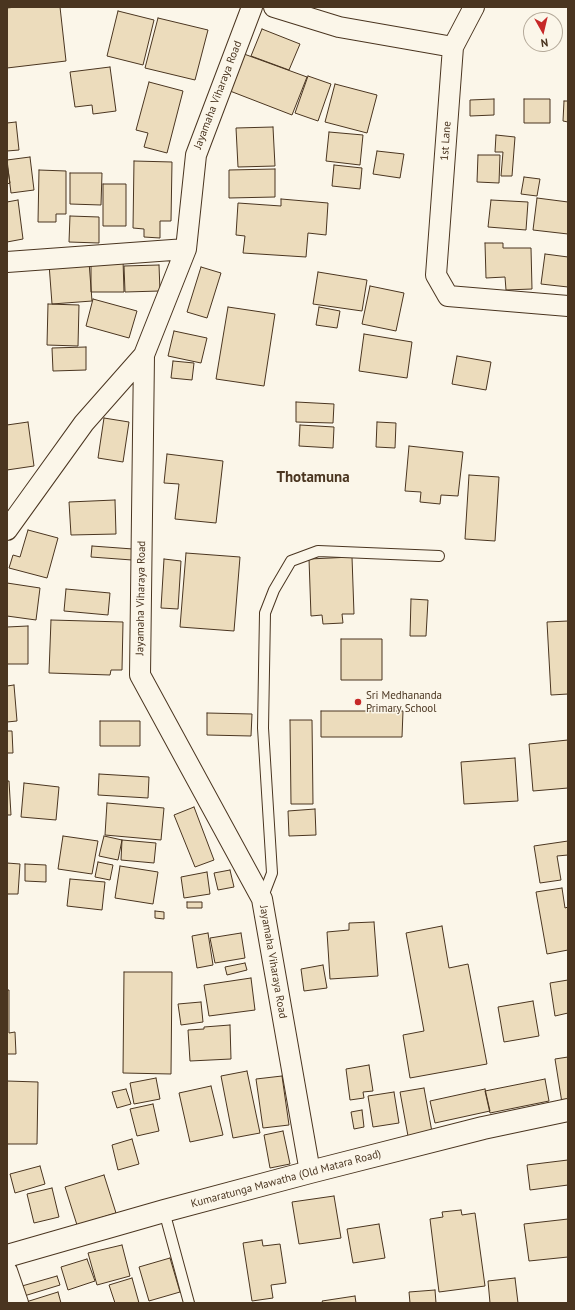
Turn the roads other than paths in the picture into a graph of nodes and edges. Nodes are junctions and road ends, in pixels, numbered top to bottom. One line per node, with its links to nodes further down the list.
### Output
1 (252, 7): 5 (street, Jayamaha Viharaya Road)
2 (274, 7): 4 (street)
3 (474, 7): 4 (street)
4 (453, 47): 7 (street, 1st Lane)
5 (186, 249): 6 (street); 8 (street, Jayamaha Viharaya Road)
6 (7, 262)
7 (568, 306)
8 (144, 355): 9 (street); 11 (street, Jayamaha Viharaya Road)
9 (7, 530)
10 (439, 556): 11 (lane)
11 (262, 899): 13 (street, Jayamaha Viharaya Road)
12 (568, 1110): 13 (highway, Kumaratunga Mawatha (Old Matara Road))
13 (310, 1172): 14 (highway, Kumaratunga Mawatha (Old Matara Road))
14 (164, 1211): 15 (highway, Kumaratunga Mawatha (Old Matara Road)); 18 (lane)
15 (7, 1256)
16 (7, 1271): 17 (street)
17 (18, 1303)
18 (188, 1303)

